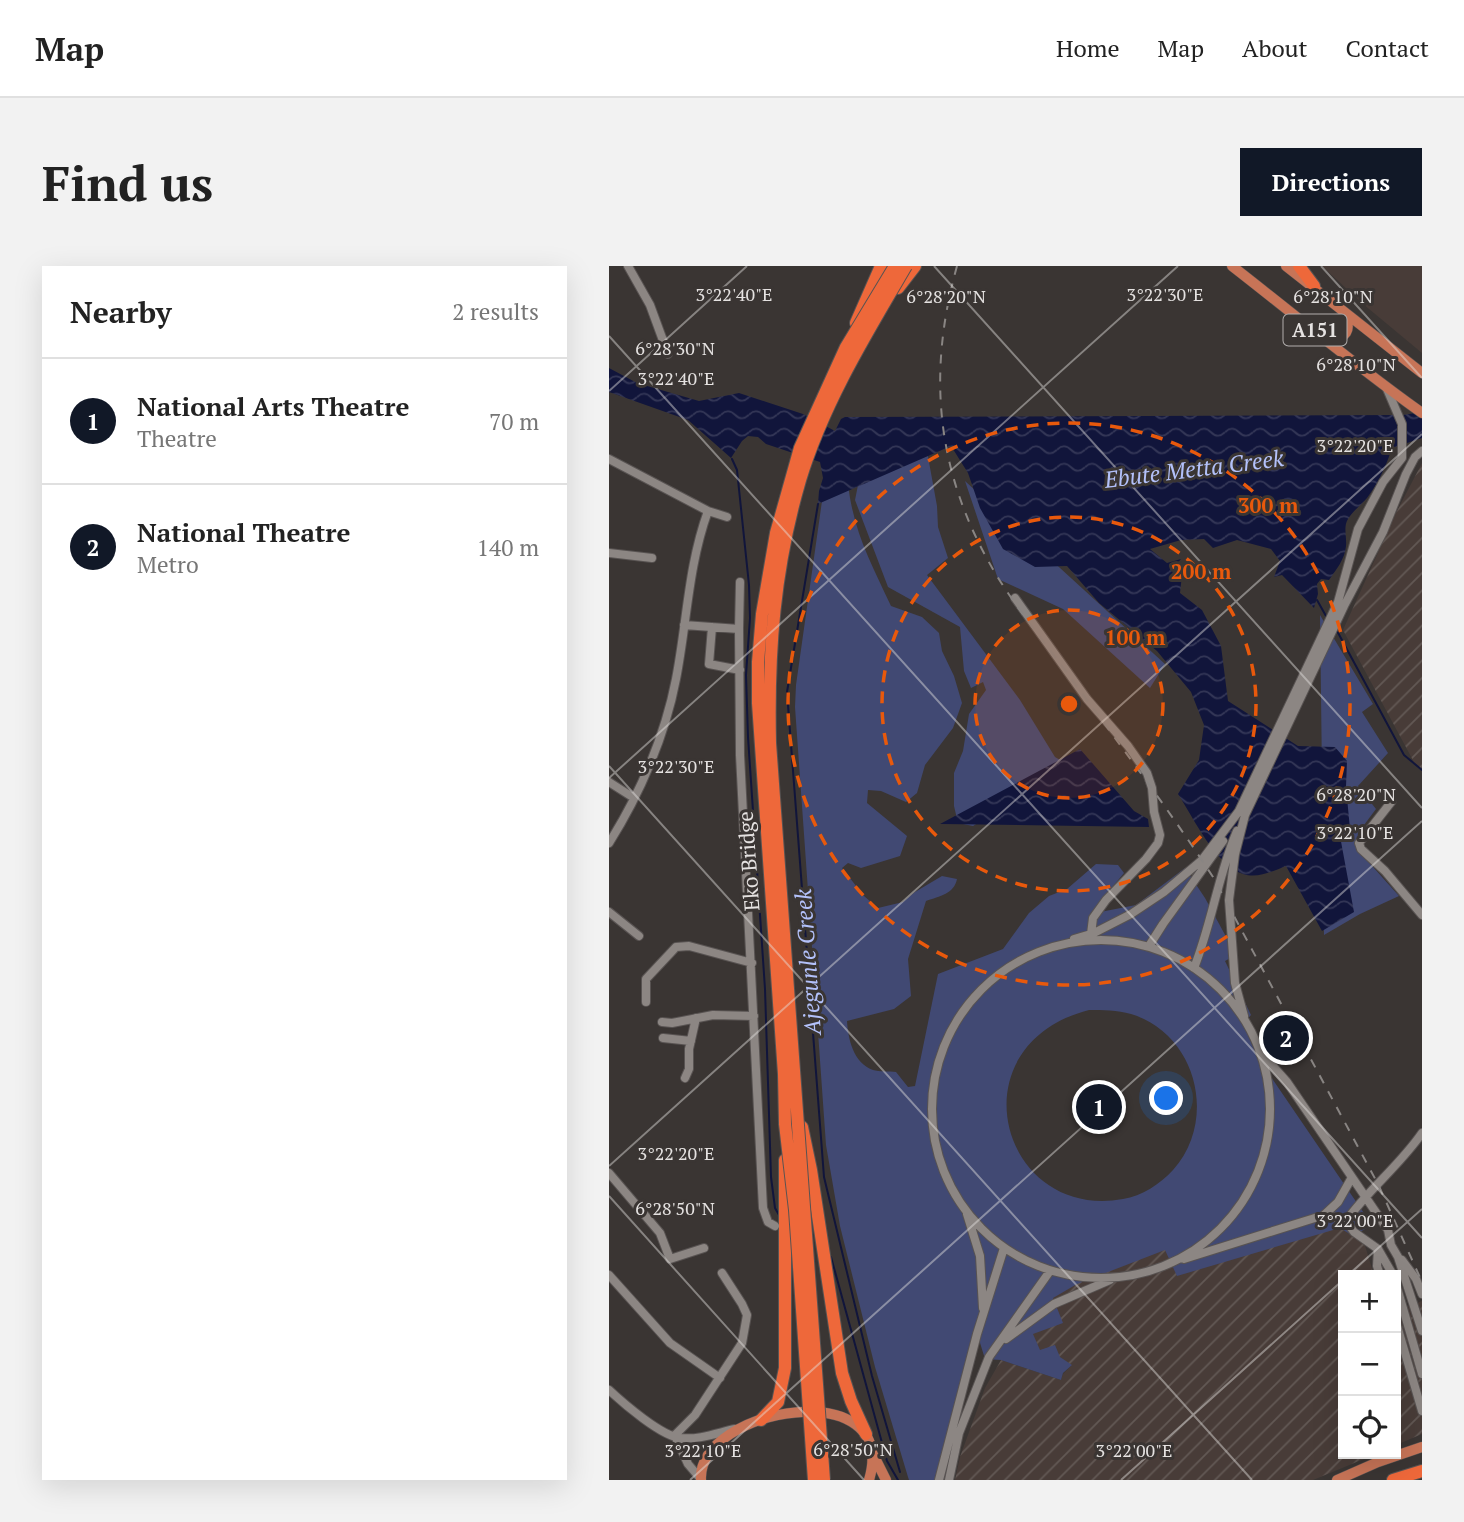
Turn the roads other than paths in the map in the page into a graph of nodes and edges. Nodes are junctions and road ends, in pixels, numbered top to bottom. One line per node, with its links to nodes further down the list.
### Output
1 (628, 266): 14 (street)
2 (881, 266): 13 (highway, bridge)
3 (895, 266): 13 (highway, Eko Bridge, bridge)
4 (907, 266): 11 (highway, Eko Bridge, bridge)
5 (915, 266): 11 (highway, bridge)
6 (1232, 266): 12 (main road, A151)
7 (1286, 266): 9 (main road, A151)
8 (1299, 266): 9 (highway)
9 (1314, 286): 10 (main road, A151)
10 (1341, 309): 12 (main road); 15 (main road, A151)
11 (873, 323): 54 (highway, Eko Bridge, bridge)
12 (1326, 338): 16 (main road, A151)
13 (846, 347): 55 (highway, Eko Bridge, bridge)
14 (668, 354)
15 (1422, 373)
16 (1396, 400): 17 (main road, A151); 26 (street)
17 (1422, 413)
18 (1422, 451): 26 (street)
19 (609, 459): 20 (street)
20 (708, 511): 21 (street); 27 (street)
21 (727, 517)
22 (609, 553): 23 (street)
23 (652, 558)
24 (740, 582): 29 (street)
25 (1015, 598): 39 (street)
26 (1341, 604): 34 (street)
27 (684, 625): 28 (street); 32 (street)
28 (712, 627): 29 (street); 30 (street)
29 (739, 629): 30 (street)
30 (740, 670): 43 (street)
31 (609, 782): 32 (street)
32 (634, 798): 35 (street)
33 (1392, 800): 38 (street)
34 (1242, 813): 36 (street); 44 (street); 48 (street)
35 (609, 843)
36 (1204, 862): 39 (street); 42 (street)
37 (609, 912): 40 (street)
38 (1422, 915)
39 (1091, 934): 41 (street)
40 (639, 936)
41 (1062, 943): 42 (street); 60 (street)
42 (1149, 946): 44 (street)
43 (752, 963): 45 (street); 46 (street)
44 (1194, 968): 48 (street)
45 (646, 1002)
46 (754, 1016): 47 (street); 63 (street)
47 (696, 1018): 49 (street); 51 (street)
48 (1246, 1021): 52 (street)
49 (662, 1022)
50 (663, 1038): 51 (street)
51 (691, 1041): 53 (street)
52 (1262, 1054): 58 (street); 68 (street)
53 (685, 1078)
54 (797, 1103): 87 (highway, bridge); 95 (highway, Eko Bridge, bridge)
55 (785, 1124): 85 (highway, bridge); 94 (highway, Eko Bridge, bridge)
56 (1422, 1133): 59 (street)
57 (610, 1175): 65 (street)
58 (1351, 1179): 59 (street); 61 (street)
59 (1364, 1197): 62 (street); 64 (street)
60 (965, 1208): 66 (street); 79 (street)
61 (1323, 1216): 62 (street); 68 (street)
62 (1346, 1221): 67 (street)
63 (775, 1226)
64 (1391, 1245): 75 (street); 77 (street)
65 (704, 1248)
66 (1004, 1248): 71 (street); 79 (street)
67 (1378, 1249): 69 (street); 70 (street)
68 (1177, 1260): 74 (street)
69 (1379, 1270)
70 (1390, 1270)
71 (1050, 1271): 74 (street); 80 (street)
72 (722, 1273): 82 (street)
73 (609, 1275): 82 (street)
74 (1116, 1278): 80 (street)
75 (1422, 1294)
76 (1401, 1300): 81 (street)
77 (1422, 1331)
78 (1399, 1333): 84 (street)
79 (978, 1334): 91 (street)
80 (996, 1348): 91 (street)
81 (1422, 1374)
82 (720, 1378): 88 (street)
83 (609, 1390): 88 (street)
84 (1422, 1411)
85 (761, 1420): 86 (main road); 87 (main road)
86 (735, 1429): 88 (street); 93 (main road)
87 (866, 1434): 90 (main road)
88 (675, 1437): 93 (street)
89 (1422, 1447): 100 (main road)
90 (871, 1451): 96 (main road); 97 (main road)
91 (947, 1465): 98 (street); 99 (street)
92 (1422, 1471): 101 (highway)
93 (701, 1479)
94 (814, 1480)
95 (824, 1480)
96 (869, 1480)
97 (886, 1480)
98 (939, 1480)
99 (949, 1480)
100 (1336, 1480)
101 (1392, 1480)

